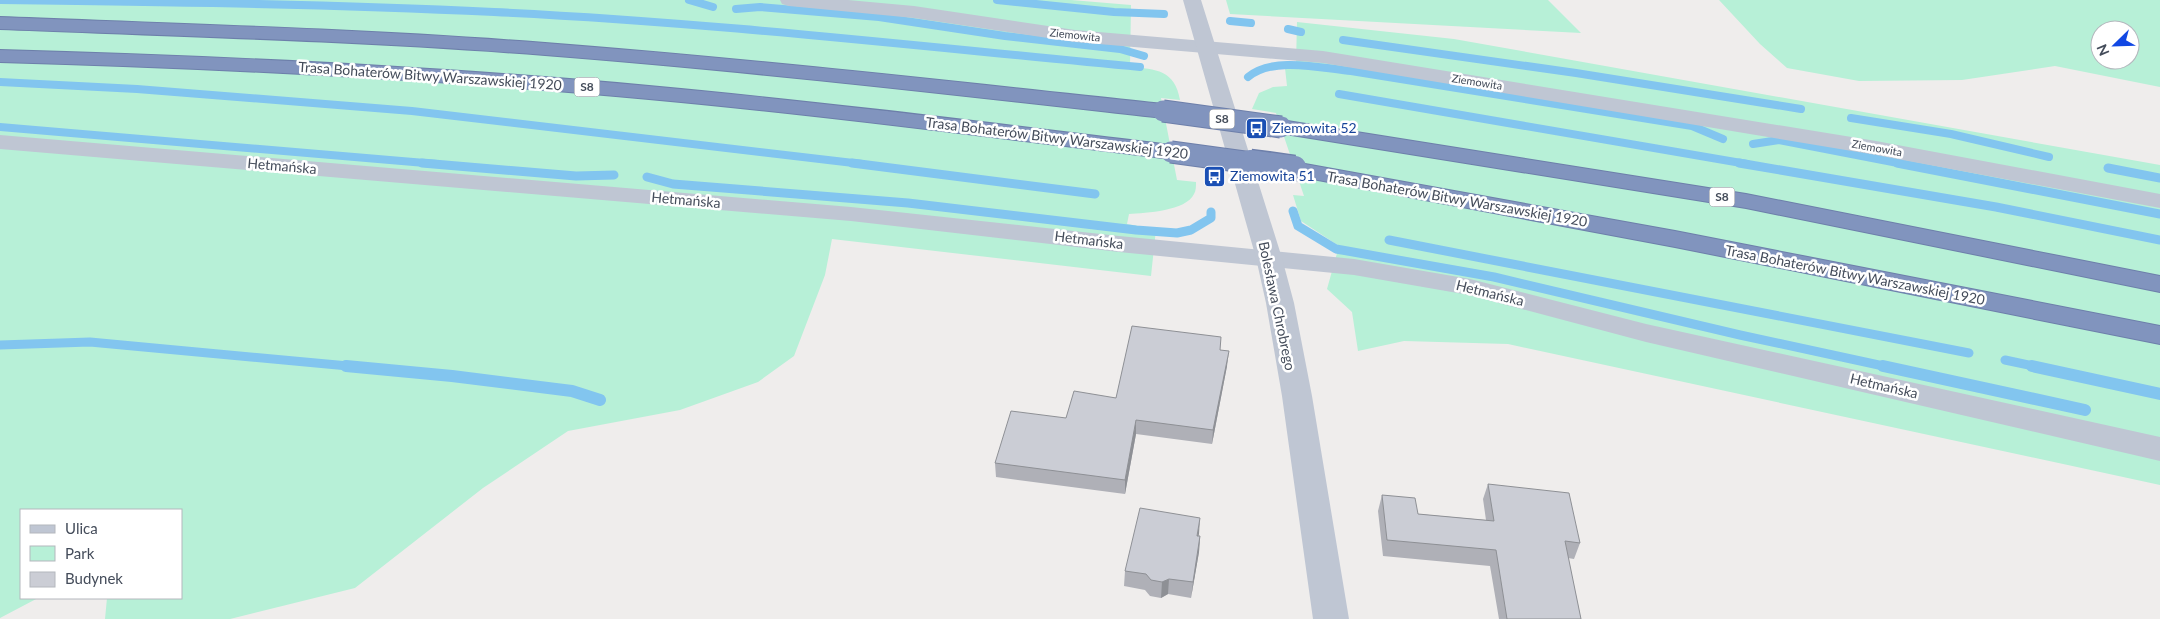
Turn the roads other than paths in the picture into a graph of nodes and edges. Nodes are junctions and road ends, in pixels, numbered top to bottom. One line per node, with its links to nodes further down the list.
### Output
1 (789, 0): 4 (street, Ziemowita)
2 (1192, 0): 4 (street, Bolesława Chrobrego)
3 (0, 23): 9 (highway, S8, bridge)
4 (1206, 46): 7 (street, Ziemowita); 8 (street, Bolesława Chrobrego)
5 (0, 56): 10 (highway, Trasa Bohaterów Bitwy Warszawskiej 1920 / S8, bridge)
6 (0, 142): 8 (street, Hetmańska)
7 (2160, 201)
8 (1269, 258): 11 (street, Hetmańska); 12 (street, Bolesława Chrobrego)
9 (2160, 284)
10 (2160, 334)
11 (2160, 449)
12 (1331, 619)

